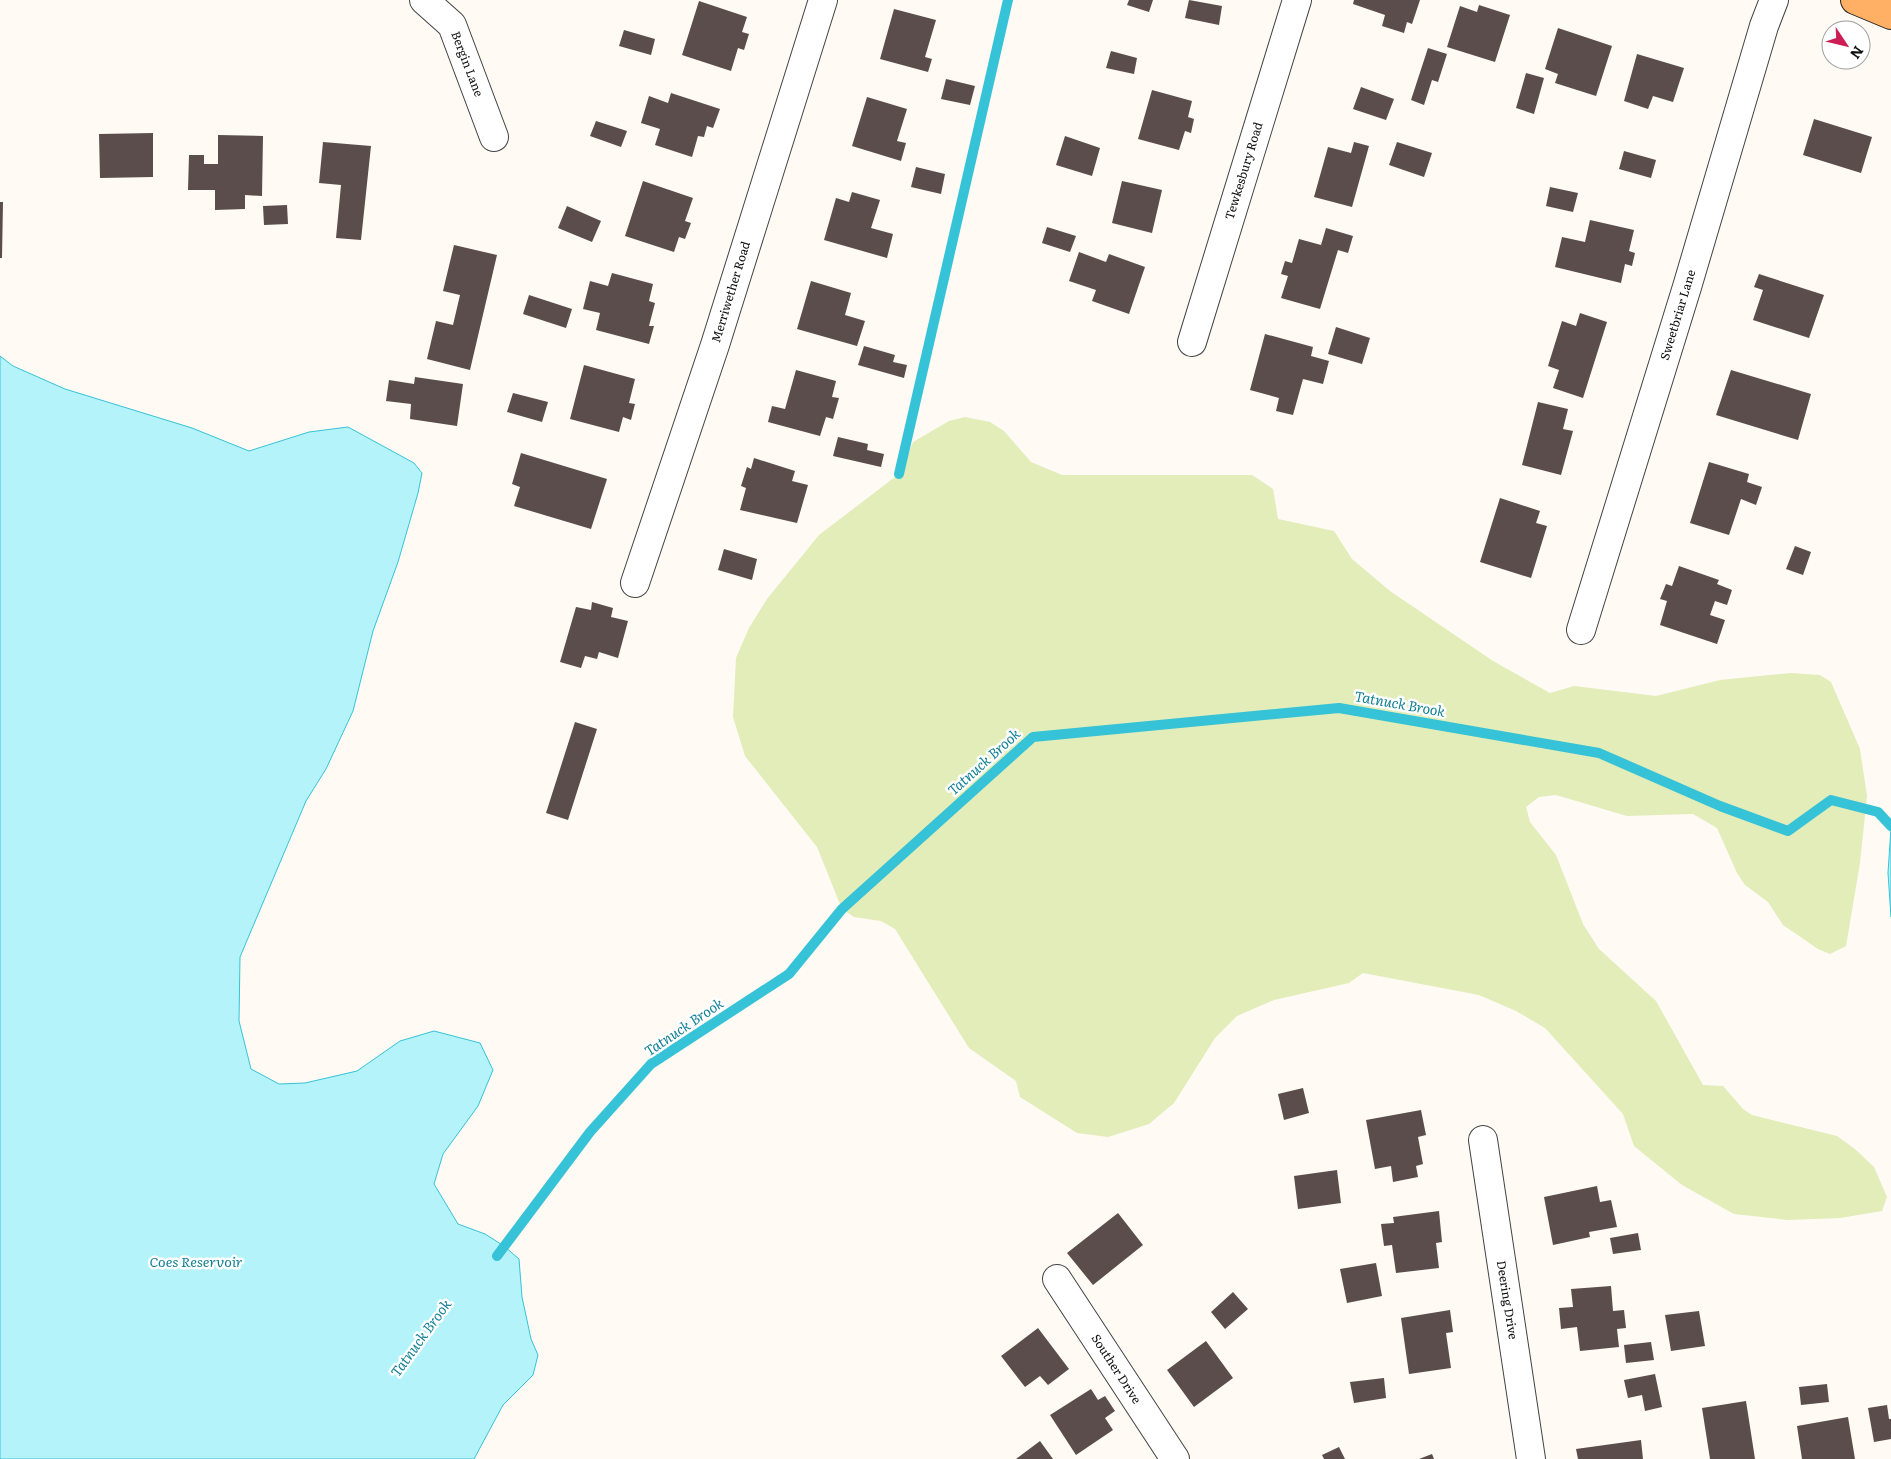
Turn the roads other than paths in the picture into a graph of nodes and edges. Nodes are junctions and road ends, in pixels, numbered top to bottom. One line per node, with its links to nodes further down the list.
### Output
1 (424, 0): 5 (street, Bergin Lane)
2 (823, 0): 7 (street, Merriwether Road)
3 (1297, 0): 6 (street, Tewkesbury Road)
4 (1774, 0): 8 (street, Sweetbriar Lane)
5 (494, 137)
6 (1192, 342)
7 (635, 583)
8 (1581, 630)
9 (1483, 1140): 12 (street, Deering Drive)
10 (1058, 1279): 11 (street, Souther Drive)
11 (1175, 1459)
12 (1531, 1459)

